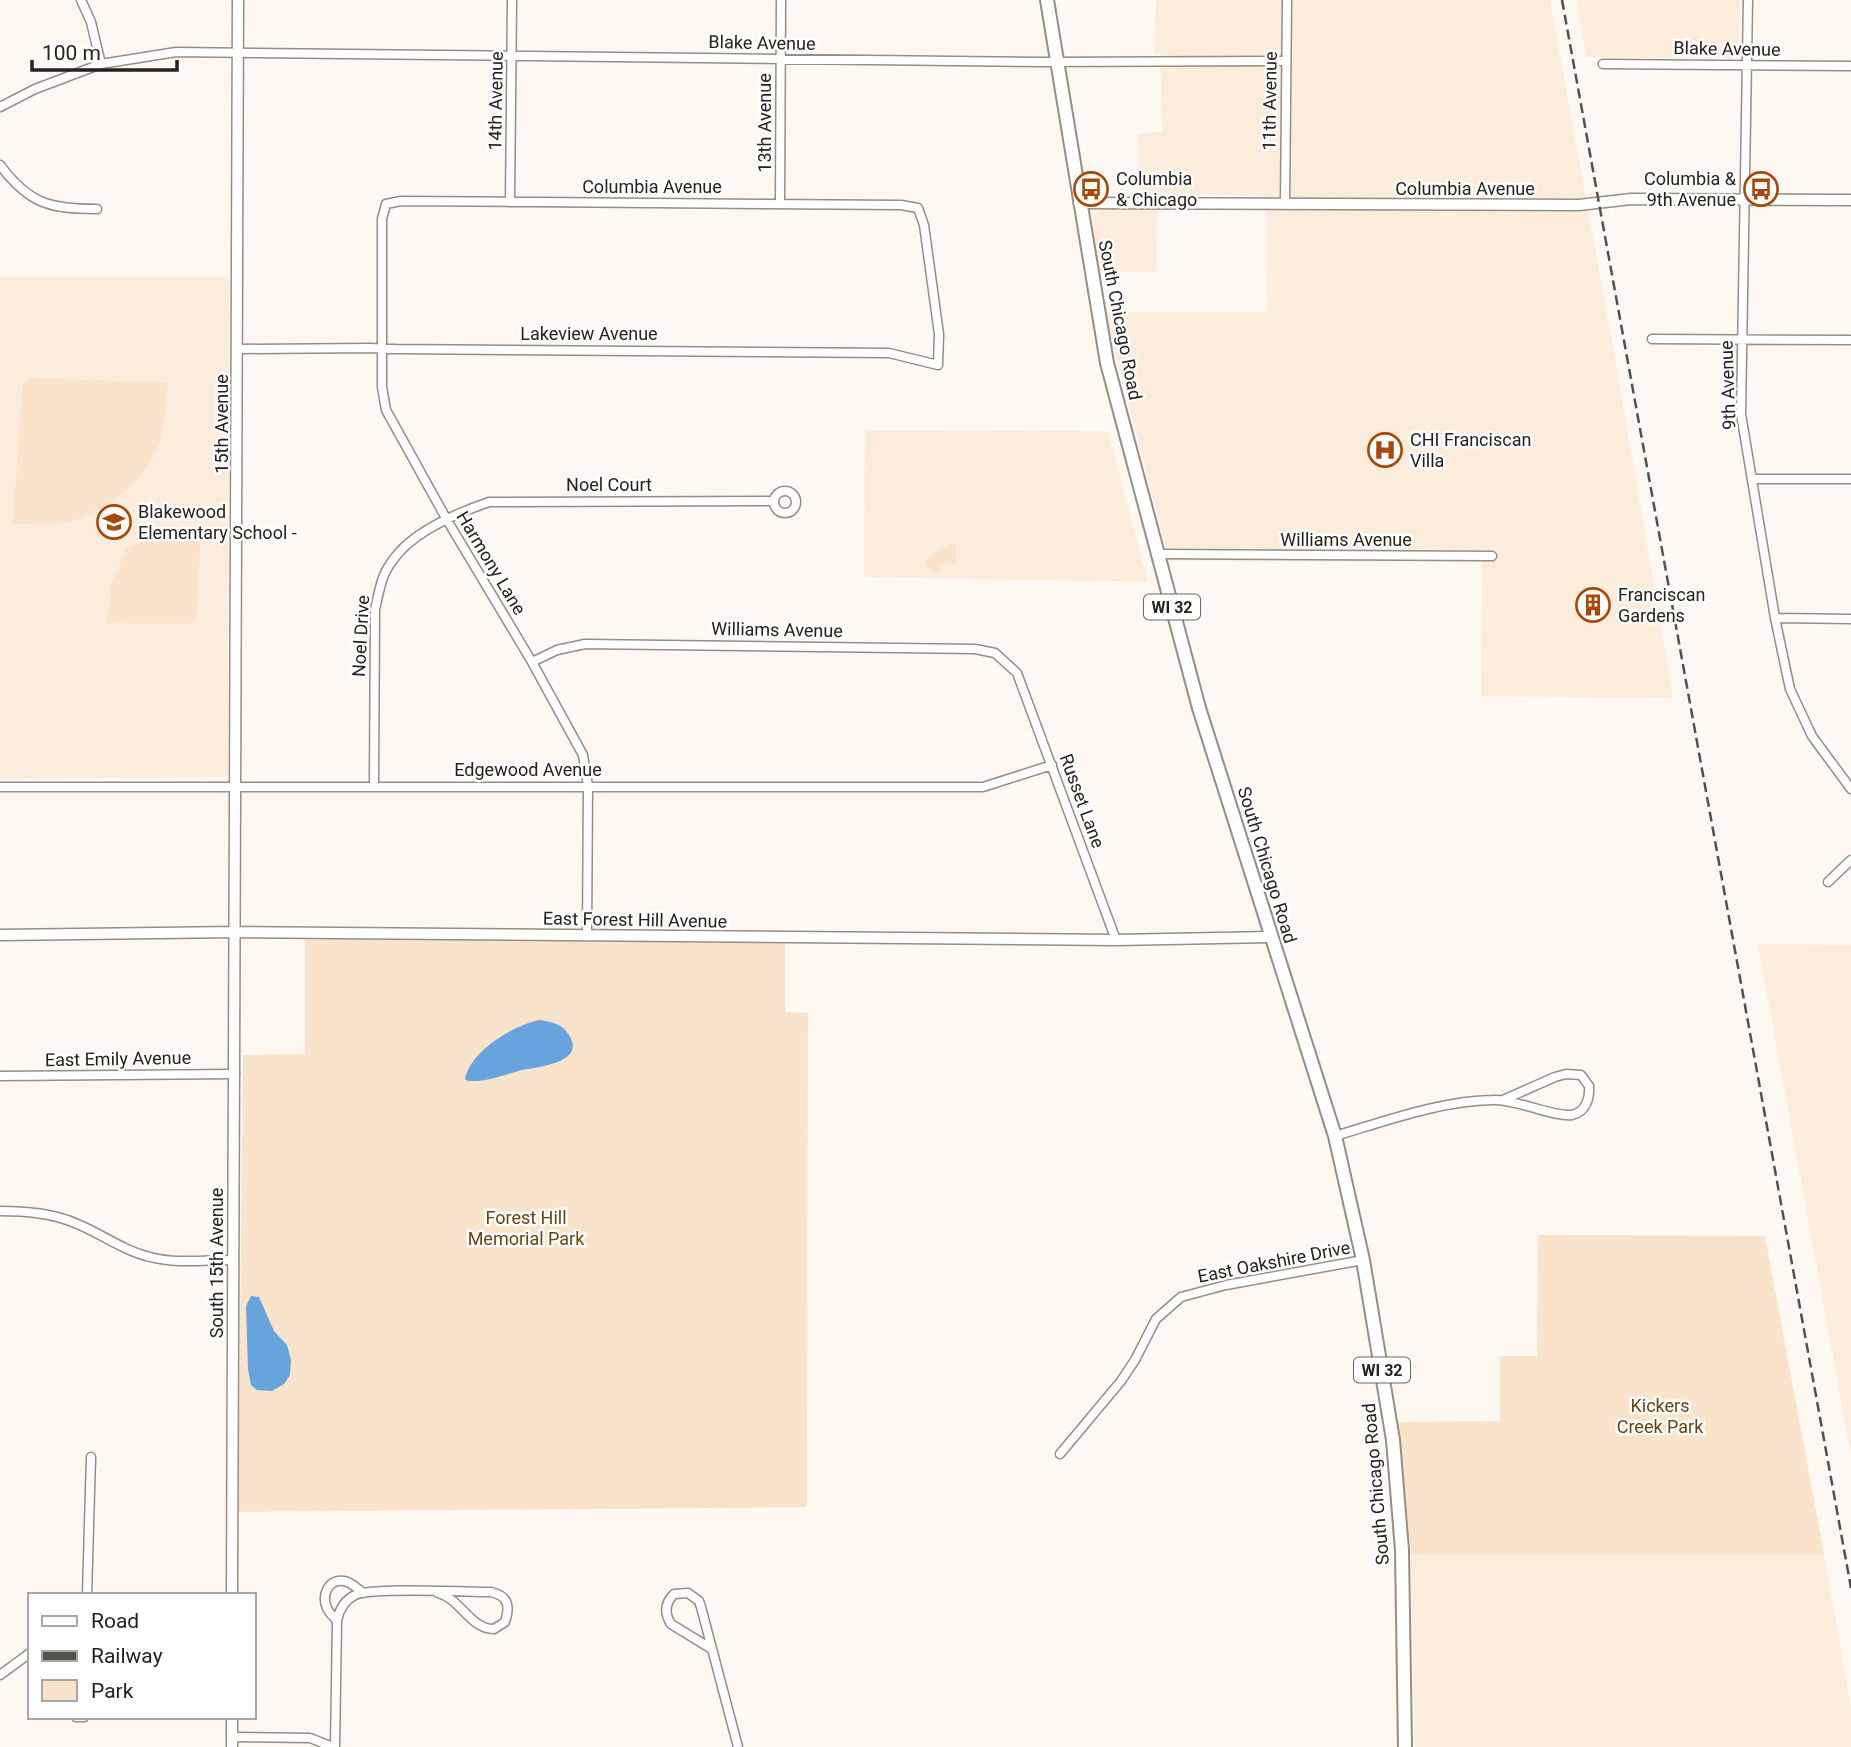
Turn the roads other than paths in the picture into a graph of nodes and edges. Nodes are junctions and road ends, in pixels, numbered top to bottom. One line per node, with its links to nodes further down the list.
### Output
1 (81, 0): 13 (street)
2 (238, 0): 8 (street, 15th Avenue)
3 (512, 0): 9 (street, 14th Avenue)
4 (781, 0): 10 (street, 13th Avenue)
5 (1047, 0): 12 (main road, South Chicago Road / WI 32)
6 (1287, 0): 11 (street, 11th Avenue)
7 (1748, 0): 15 (street, 9th Avenue)
8 (238, 53): 9 (street, Blake Avenue); 13 (street, Blake Avenue); 30 (street, 15th Avenue)
9 (512, 55): 10 (street, Blake Avenue); 21 (street, 14th Avenue)
10 (781, 59): 12 (street, Blake Avenue); 22 (street, 13th Avenue)
11 (1286, 61): 12 (street, Blake Avenue); 24 (street, 11th Avenue)
12 (1057, 62): 23 (main road, South Chicago Road / WI 32)
13 (101, 64): 17 (street, Blake Avenue)
14 (1603, 64): 15 (street, Blake Avenue)
15 (1748, 65): 16 (street, Blake Avenue); 19 (street, 9th Avenue)
16 (1851, 66)
17 (0, 107)
18 (0, 165): 26 (street)
19 (1746, 199): 20 (street, Columbia Avenue); 24 (street, Columbia Avenue); 28 (street, 9th Avenue)
20 (1851, 200)
21 (510, 202): 22 (street, Columbia Avenue); 25 (street, Columbia Avenue)
22 (780, 203): 32 (street, Columbia Avenue)
23 (1079, 203): 24 (street, Columbia Avenue); 37 (main road, South Chicago Road / WI 32)
24 (1285, 203)
25 (386, 204): 31 (street, Harmony Lane)
26 (97, 209)
27 (1652, 339): 28 (street)
28 (1742, 341): 29 (street); 33 (street, 9th Avenue)
29 (1851, 341)
30 (239, 349): 31 (street, Lakeview Avenue); 45 (street, 15th Avenue)
31 (382, 349): 32 (street, Lakeview Avenue); 36 (street, Harmony Lane)
32 (938, 365)
33 (1753, 479): 34 (street); 39 (street, 9th Avenue)
34 (1851, 480)
35 (774, 501): 36 (street, Noel Court)
36 (447, 520): 41 (street, Harmony Lane); 44 (street, Noel Drive)
37 (1158, 554): 38 (street, Williams Avenue); 54 (main road, South Chicago Road / WI 32)
38 (1492, 556)
39 (1775, 618): 40 (street); 48 (street, 9th Avenue)
40 (1851, 619)
41 (532, 662): 42 (street, Williams Avenue); 46 (street, Harmony Lane)
42 (1017, 673): 43 (street, Russet Lane)
43 (1052, 765): 46 (street, Edgewood Avenue); 55 (street, Russet Lane)
44 (374, 785): 45 (street, Edgewood Avenue); 46 (street, Edgewood Avenue)
45 (236, 786): 47 (street, Edgewood Avenue); 51 (street, 15th Avenue)
46 (588, 786): 53 (street, Harmony Lane)
47 (0, 787)
48 (1851, 789)
49 (1851, 860): 50 (street)
50 (1828, 882)
51 (236, 932): 52 (street, East Forest Hill Avenue); 53 (street, East Forest Hill Avenue); 56 (street, South 15th Avenue)
52 (0, 935)
53 (587, 935): 55 (street, East Forest Hill Avenue)
54 (1270, 937): 55 (street, East Forest Hill Avenue); 59 (main road, South Chicago Road / WI 32)
55 (1116, 940)
56 (236, 1074): 57 (street, East Emily Avenue); 61 (street, South 15th Avenue)
57 (0, 1076)
58 (1503, 1100): 58 (street); 59 (street)
59 (1335, 1136): 62 (main road, South Chicago Road / WI 32)
60 (0, 1211): 61 (street)
61 (232, 1260): 66 (street, South 15th Avenue)
62 (1363, 1260): 63 (street, East Oakshire Drive); 77 (main road, South Chicago Road / WI 32)
63 (1060, 1454)
64 (91, 1458): 65 (street)
65 (87, 1593)
66 (232, 1593)
67 (363, 1593): 68 (street); 69 (street); 69 (street)
68 (438, 1593): 68 (street)
69 (337, 1621): 75 (street)
70 (710, 1648): 70 (street); 76 (street)
71 (28, 1654): 72 (street)
72 (0, 1675)
73 (232, 1719): 74 (street)
74 (232, 1742): 75 (street)
75 (334, 1747)
76 (738, 1747)
77 (1405, 1747)

